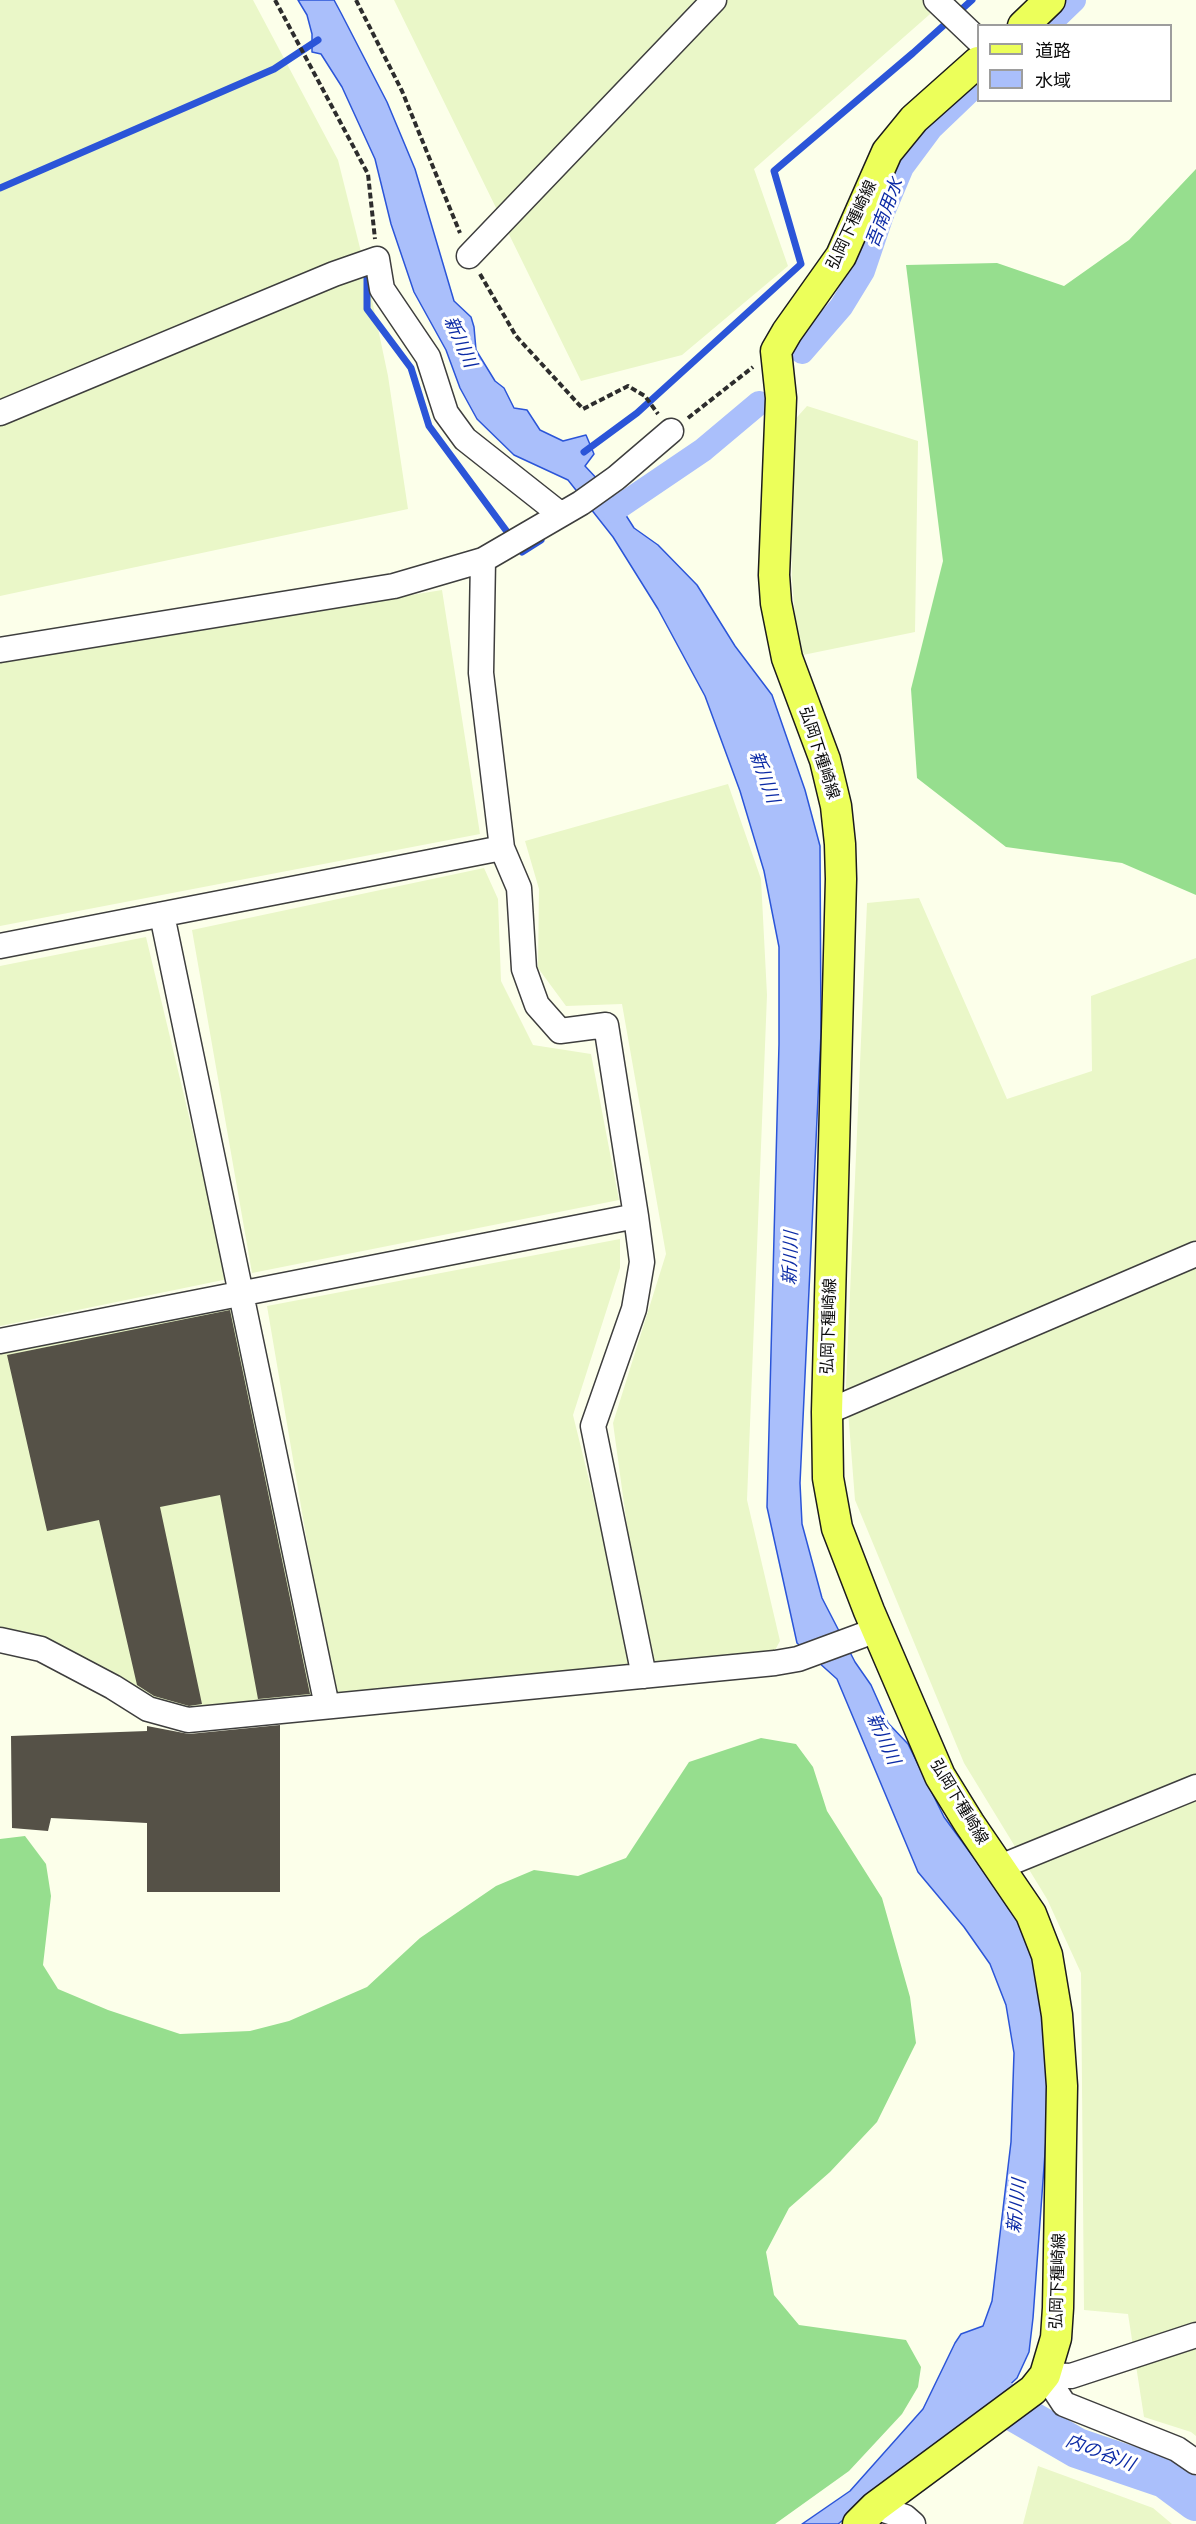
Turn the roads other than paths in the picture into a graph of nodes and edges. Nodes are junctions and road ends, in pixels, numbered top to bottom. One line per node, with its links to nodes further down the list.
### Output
1 (714, 0): 7 (street)
2 (936, 0): 5 (street)
3 (1050, 0): 4 (main road)
4 (1025, 24)
5 (977, 39)
6 (977, 63): 20 (main road, 弘岡下種崎線)
7 (470, 256)
8 (0, 413): 10 (street)
9 (671, 431): 10 (street)
10 (570, 509): 11 (street)
11 (483, 560): 12 (street); 13 (street)
12 (0, 650)
13 (502, 848): 14 (street); 16 (street)
14 (162, 915): 15 (street); 18 (street)
15 (0, 946)
16 (636, 1216): 18 (street); 23 (street)
17 (1196, 1254): 20 (street)
18 (242, 1292): 19 (street); 24 (street)
19 (0, 1341)
20 (827, 1412): 21 (main road, 弘岡下種崎線)
21 (869, 1631): 23 (street); 26 (main road, 弘岡下種崎線)
22 (0, 1641): 24 (street)
23 (645, 1676): 24 (street)
24 (327, 1706)
25 (1196, 1787): 26 (street)
26 (1000, 1867): 28 (main road, 弘岡下種崎線)
27 (1196, 2335): 28 (street)
28 (1039, 2383): 29 (street); 30 (main road)
29 (1196, 2462)
30 (866, 2516): 31 (street)
31 (913, 2524)

